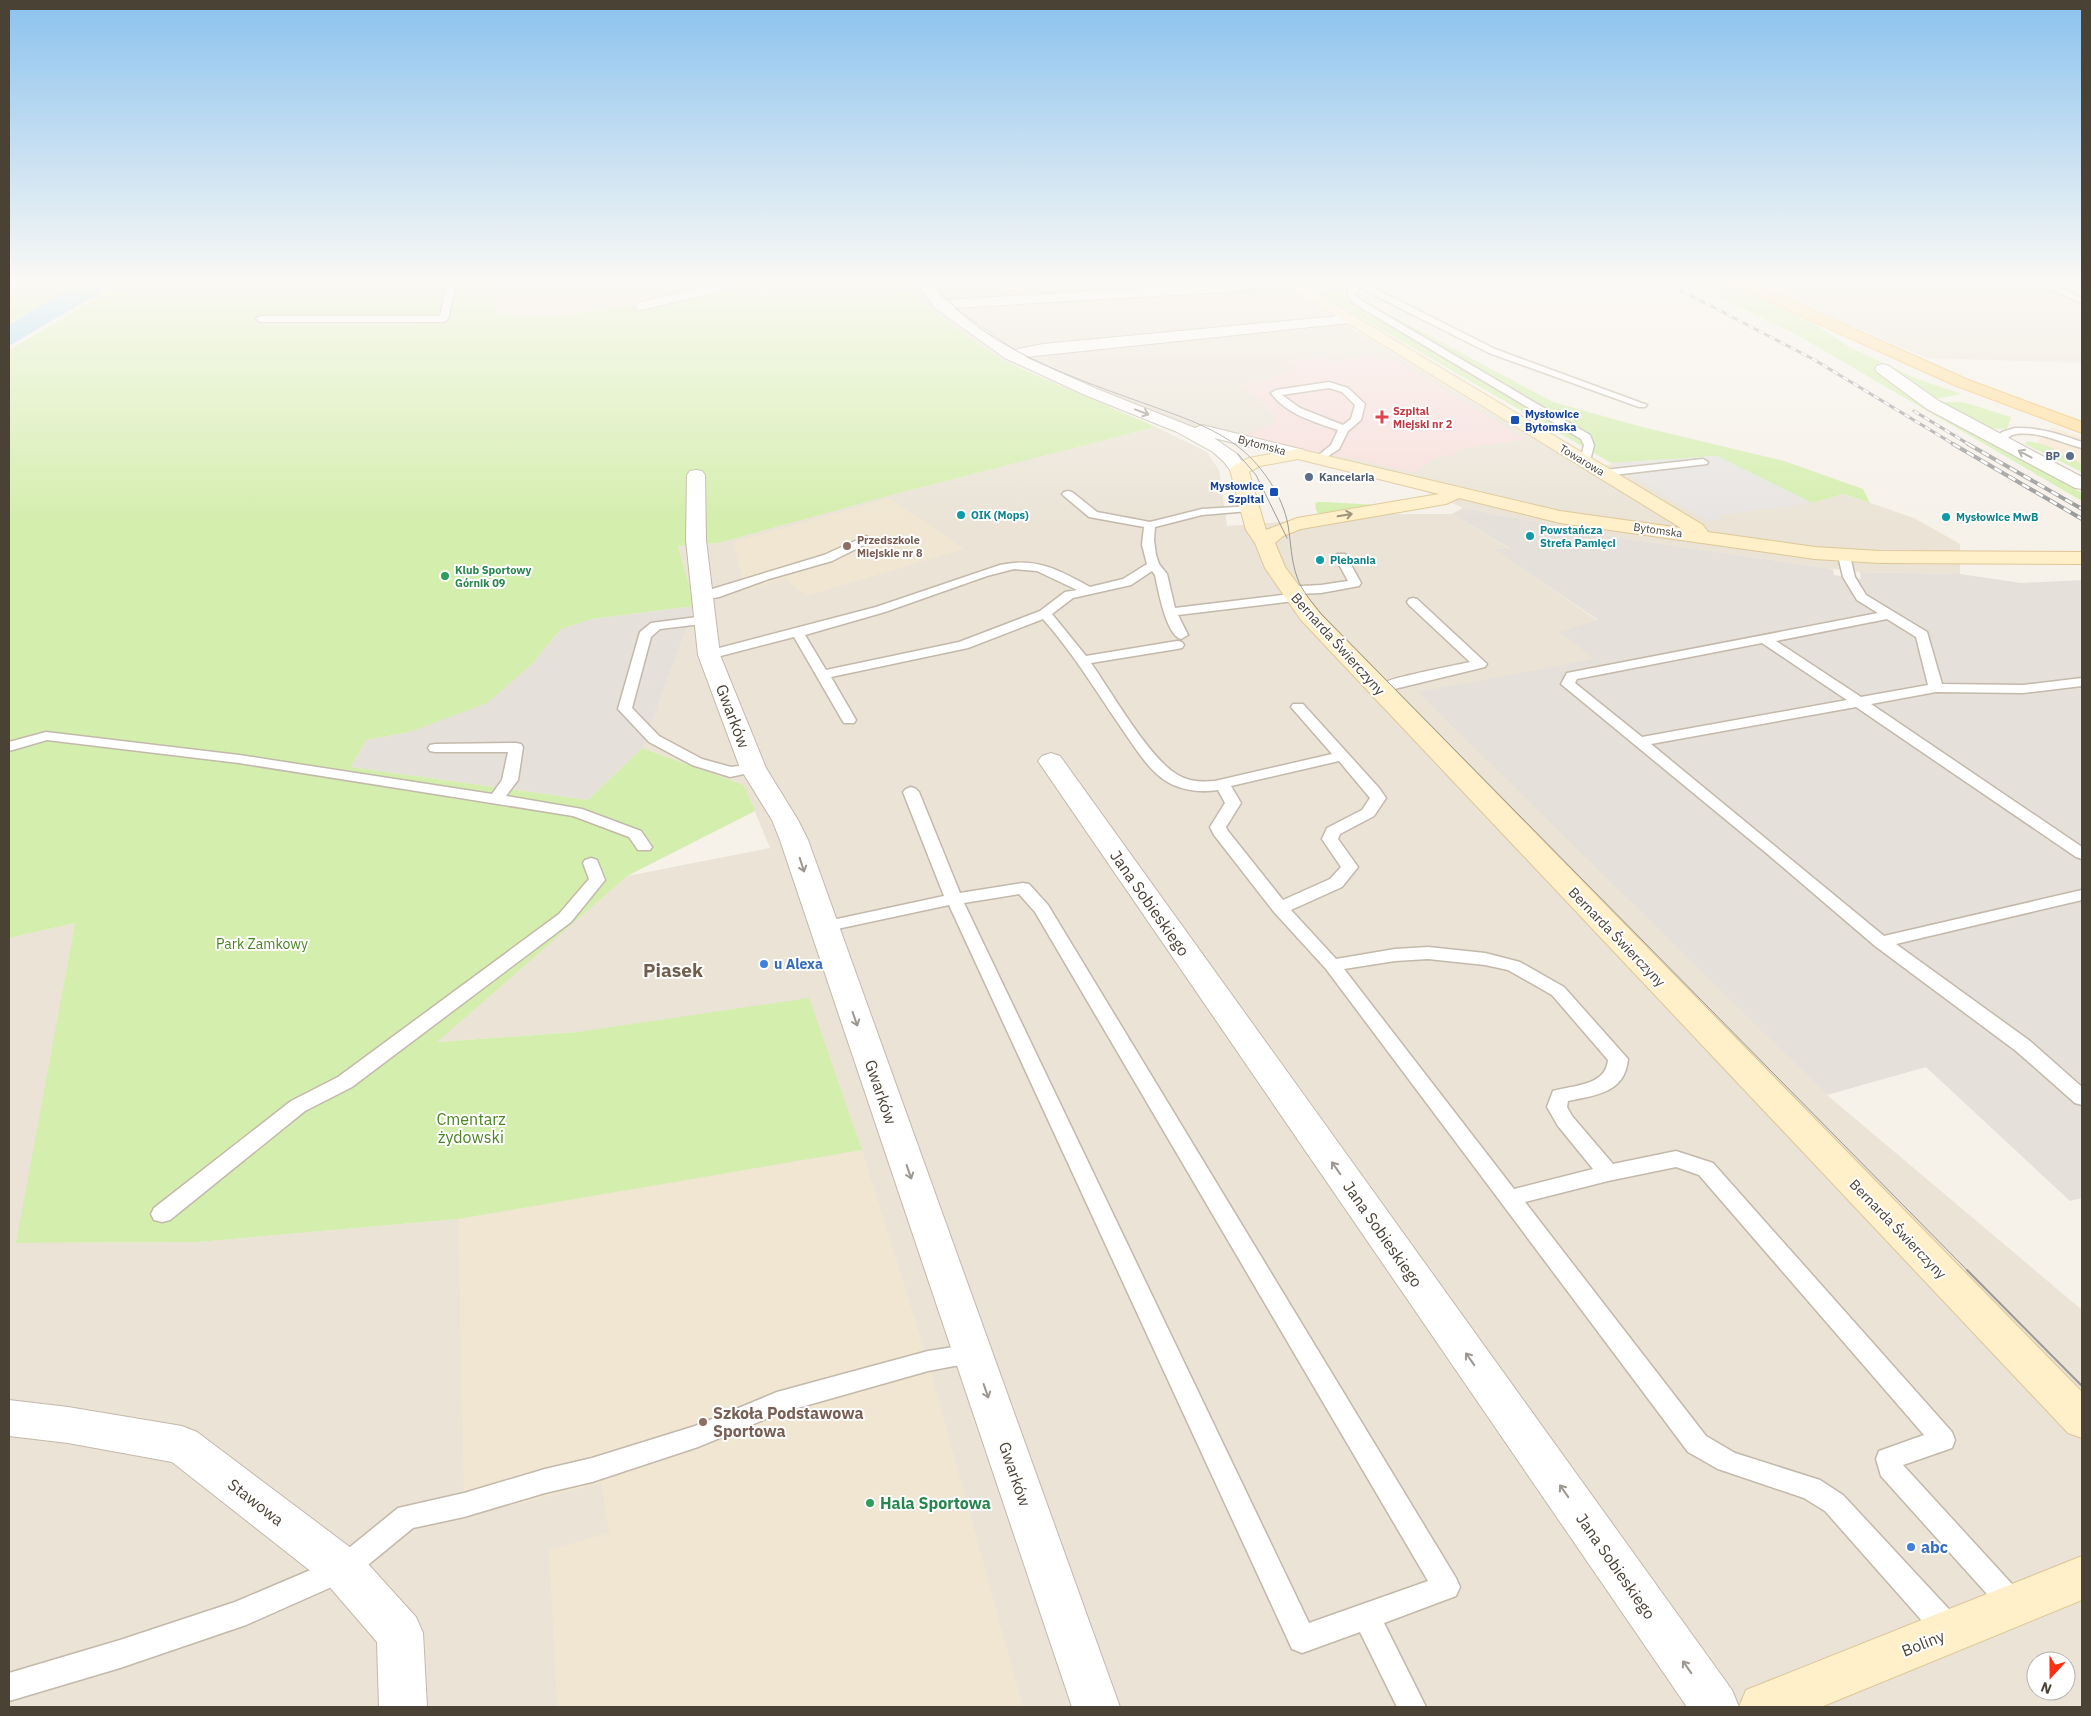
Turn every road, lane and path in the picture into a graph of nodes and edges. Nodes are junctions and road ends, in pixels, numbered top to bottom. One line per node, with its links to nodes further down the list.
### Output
1 (1023, 361): 8 (street, Bytomska, one-way to 8)
2 (1418, 361): 15 (street, Towarowa)
3 (1458, 361): 15 (lane)
4 (1519, 361): 7 (lane)
5 (1913, 361): 10 (main road)
6 (1883, 369): 11 (street)
7 (1642, 406)
8 (1183, 428): 13 (street, Bytomska); 17 (street, Bytomska)
9 (1344, 428): 9 (lane); 14 (lane)
10 (2082, 428)
11 (1999, 440): 12 (lane); 20 (street, one-way to 11)
12 (2082, 445)
13 (1298, 454): 14 (street, Bytomska); 17 (street)
14 (1319, 459): 21 (street, Bytomska)
15 (1585, 461): 18 (street, Towarowa)
16 (1703, 462): 18 (lane)
17 (1239, 470): 24 (street, Bernarda Świerczyny)
18 (1605, 473): 23 (street, Towarowa)
19 (696, 475): 37 (street, Gwarków)
20 (2082, 484)
21 (1454, 493): 25 (street, one-way to 21); 26 (street, Bytomska)
22 (1068, 494): 27 (lane)
23 (1647, 499): 26 (street); 28 (street, Towarowa)
24 (1250, 510): 25 (street); 27 (lane); 30 (street, Bernarda Świerczyny)
25 (1297, 524): 30 (street)
26 (1606, 524): 28 (street, Bytomska)
27 (1150, 525): 34 (lane)
28 (1700, 536): 31 (street, Bytomska)
29 (866, 540): 37 (lane)
30 (1265, 542): 36 (street, Bernarda Świerczyny)
31 (1844, 556): 33 (street, Bytomska); 41 (lane)
32 (1341, 557): 36 (lane)
33 (2082, 558)
34 (1153, 565): 35 (lane); 39 (lane)
35 (1088, 590): 40 (lane); 43 (lane)
36 (1291, 593): 39 (lane); 50 (street, Bernarda Świerczyny)
37 (702, 596): 42 (street, Gwarków)
38 (1413, 602): 50 (lane)
39 (1170, 612): 46 (lane)
40 (1045, 614): 46 (lane); 47 (lane)
41 (1888, 615): 44 (lane); 49 (lane)
42 (706, 620): 45 (street, Gwarków); 59 (lane)
43 (797, 632): 45 (lane); 47 (lane)
44 (1765, 639): 51 (lane); 54 (lane)
45 (709, 655): 59 (street, Gwarków)
46 (1081, 660): 60 (lane)
47 (823, 675): 53 (lane)
48 (2082, 682): 49 (lane)
49 (1936, 688): 51 (lane)
50 (1378, 689): 78 (street, Bernarda Świerczyny)
51 (1859, 702): 54 (lane); 64 (lane)
52 (1298, 707): 57 (lane)
53 (849, 720)
54 (1638, 742): 70 (lane)
55 (9, 747): 62 (lane)
56 (435, 748): 62 (lane)
57 (1342, 756): 60 (lane); 68 (lane)
58 (1051, 761): 88 (street, Jana Sobieskiego, one-way to 58)
59 (753, 768): 69 (street, Gwarków, one-way to 69)
60 (1222, 784): 68 (lane)
61 (911, 792): 67 (lane)
62 (496, 799): 63 (lane)
63 (644, 847)
64 (2082, 854)
65 (591, 863): 75 (lane)
66 (2082, 895): 70 (lane)
67 (954, 899): 69 (lane); 82 (lane); 82 (lane)
68 (1280, 908): 71 (lane)
69 (822, 926): 76 (street, Gwarków, one-way to 76)
70 (1881, 942): 72 (lane)
71 (1332, 965): 73 (lane); 74 (lane)
72 (2082, 1098)
73 (1608, 1173): 74 (lane); 81 (lane)
74 (1510, 1198): 83 (lane)
75 (162, 1214)
76 (973, 1354): 79 (lane); 86 (street, Gwarków, one-way to 86)
77 (9, 1418): 79 (street, Stawowa)
78 (2082, 1420)
79 (343, 1569): 84 (lane); 85 (street, Stawowa)
80 (2082, 1578): 81 (street, Boliny)
81 (2014, 1606): 83 (street, Boliny)
82 (1366, 1616): 87 (lane)
83 (1951, 1631): 89 (street, Boliny)
84 (9, 1687)
85 (403, 1707)
86 (1096, 1707)
87 (1412, 1707)
88 (1715, 1707)
89 (1763, 1707)

